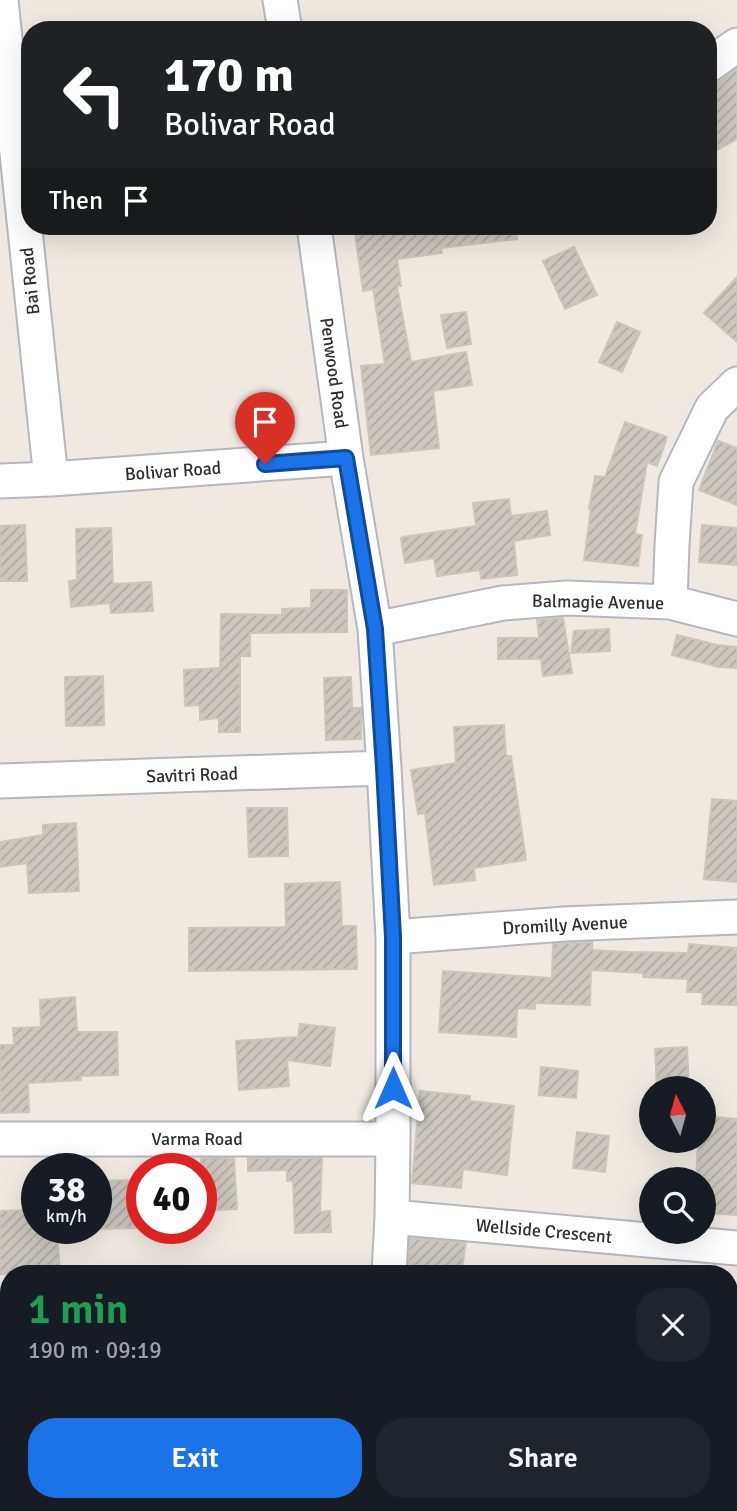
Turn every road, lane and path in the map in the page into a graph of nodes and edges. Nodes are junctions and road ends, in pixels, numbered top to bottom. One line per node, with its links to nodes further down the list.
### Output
1 (1, 0): 6 (street, Bai Road)
2 (280, 0): 3 (street)
3 (284, 21)
4 (737, 45): 5 (street)
5 (717, 59)
6 (21, 192)
7 (26, 235): 11 (street, Bai Road)
8 (315, 235): 10 (street, Penwood Road)
9 (737, 384): 13 (street)
10 (346, 458): 11 (street, Bolivar Road); 15 (street, Penwood Road)
11 (51, 479): 12 (street, Bolivar Road)
12 (0, 481)
13 (670, 602): 14 (street, Balmagie Avenue); 15 (street, Balmagie Avenue)
14 (737, 619)
15 (375, 629): 16 (street, Penwood Road)
16 (384, 768): 17 (street, Savitri Road); 19 (street, Penwood Road)
17 (0, 781)
18 (737, 917): 19 (street, Dromilly Avenue)
19 (393, 937): 21 (street, Penwood Road)
20 (0, 1139): 21 (street, Varma Road)
21 (393, 1139): 22 (street, Penwood Road)
22 (392, 1217): 23 (street, Wellside Crescent); 24 (street, Penwood Road)
23 (737, 1248)
24 (389, 1265)

